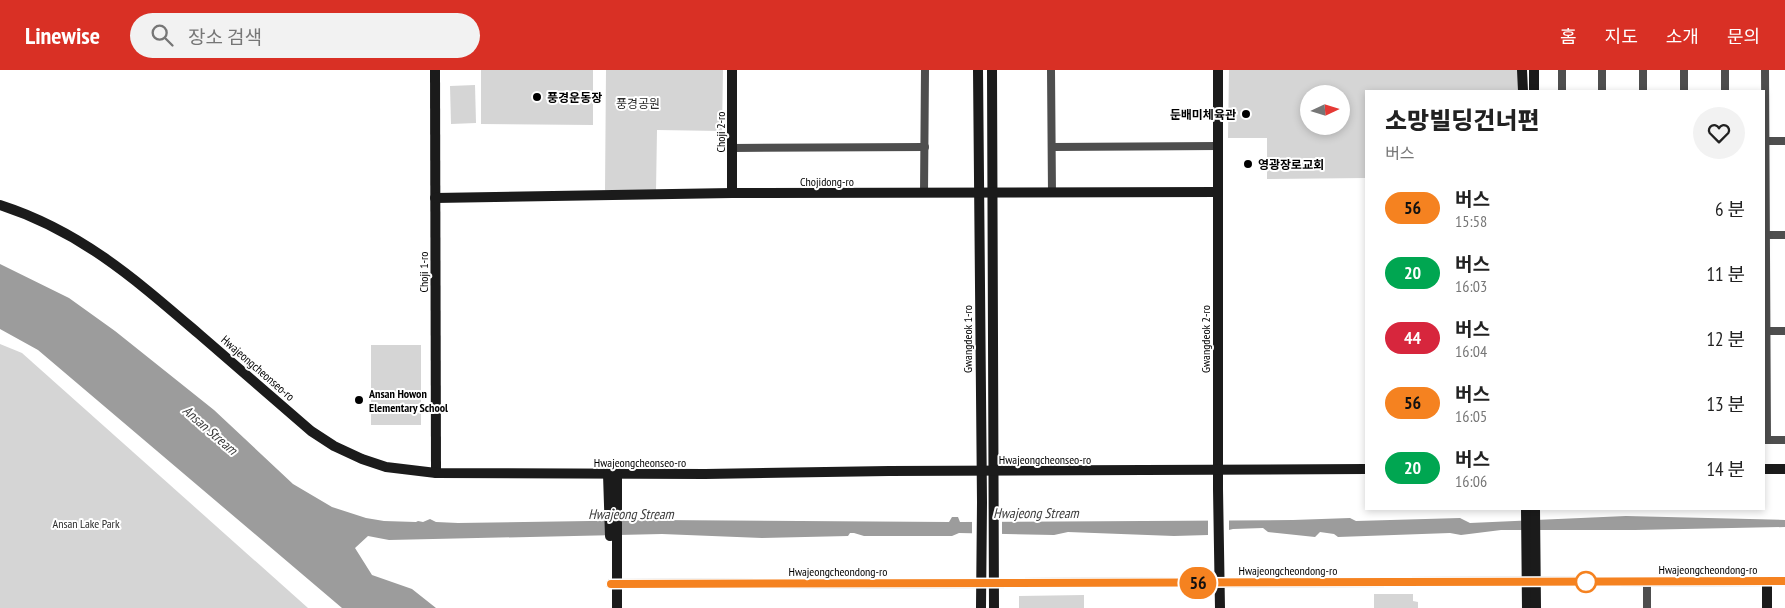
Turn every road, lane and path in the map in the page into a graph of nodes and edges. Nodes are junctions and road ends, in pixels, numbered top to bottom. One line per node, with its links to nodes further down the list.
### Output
1 (435, 70): 35 (street, Choji 1-ro)
2 (732, 70): 28 (street, Choji 2-ro)
3 (925, 70): 26 (street)
4 (978, 70): 29 (street, Gwangdeok 1-ro)
5 (992, 70): 32 (street)
6 (1051, 70): 27 (street)
7 (1218, 70): 25 (street, Gwangdeok 2-ro)
8 (1522, 70): 16 (street)
9 (1534, 70): 17 (street)
10 (1562, 70): 18 (street)
11 (1602, 70): 19 (street)
12 (1643, 70): 20 (street)
13 (1684, 70): 21 (street)
14 (1725, 70): 22 (street)
15 (1765, 70): 23 (street)
16 (1523, 90)
17 (1534, 90)
18 (1562, 90)
19 (1602, 90)
20 (1643, 90)
21 (1684, 90)
22 (1725, 90)
23 (1765, 141): 24 (street); 37 (street)
24 (1785, 141)
25 (1218, 146): 27 (street); 30 (street, Gwangdeok 2-ro)
26 (925, 147): 28 (street); 31 (street)
27 (1052, 147): 33 (street)
28 (732, 148): 34 (street, Choji 2-ro)
29 (979, 192): 31 (street, Chojidong-ro); 32 (street, Chojidong-ro); 47 (street, Gwangdeok 1-ro)
30 (1218, 192): 33 (street, Chojidong-ro); 46 (street, Gwangdeok 2-ro)
31 (924, 193): 34 (street, Chojidong-ro)
32 (993, 193): 33 (street, Chojidong-ro); 48 (street)
33 (1052, 193)
34 (732, 194): 35 (street, Chojidong-ro)
35 (435, 198): 49 (street, Choji 1-ro)
36 (0, 205): 49 (street, Hwajeongcheonseo-ro)
37 (1765, 235): 38 (street); 39 (street)
38 (1785, 235)
39 (1765, 331): 40 (street); 41 (street)
40 (1785, 331)
41 (1765, 440): 42 (street)
42 (1785, 440)
43 (1365, 469): 46 (street, Hwajeongcheonseo-ro)
44 (1765, 469): 45 (street)
45 (1785, 469)
46 (1218, 471): 48 (street, Hwajeongcheonseo-ro); 57 (street, Gwangdeok 2-ro)
47 (981, 472): 48 (street, Hwajeongcheonseo-ro); 50 (street, Hwajeongcheonseo-ro); 59 (street, Gwangdeok 1-ro)
48 (994, 472): 60 (street)
49 (436, 473): 50 (street, Hwajeongcheonseo-ro)
50 (612, 474): 61 (street)
51 (1526, 510): 53 (street)
52 (1535, 510): 53 (street)
53 (1531, 552): 58 (street)
54 (1647, 581): 55 (street, Hwajeongcheondong-ro); 58 (street, Hwajeongcheondong-ro); 69 (street)
55 (1767, 581): 56 (street, Hwajeongcheondong-ro); 70 (street)
56 (1785, 581)
57 (1220, 582): 58 (street, Hwajeongcheondong-ro); 60 (street, Hwajeongcheondong-ro); 66 (street, Gwangdeok 2-ro)
58 (1531, 582): 67 (street); 68 (street)
59 (980, 583): 60 (street, Hwajeongcheondong-ro); 61 (street, Hwajeongcheondong-ro); 64 (street, Gwangdeok 1-ro)
60 (994, 583): 65 (street)
61 (614, 584): 62 (street); 63 (street)
62 (610, 608)
63 (617, 608)
64 (981, 608)
65 (994, 608)
66 (1220, 608)
67 (1527, 608)
68 (1536, 608)
69 (1647, 608)
70 (1767, 608)

